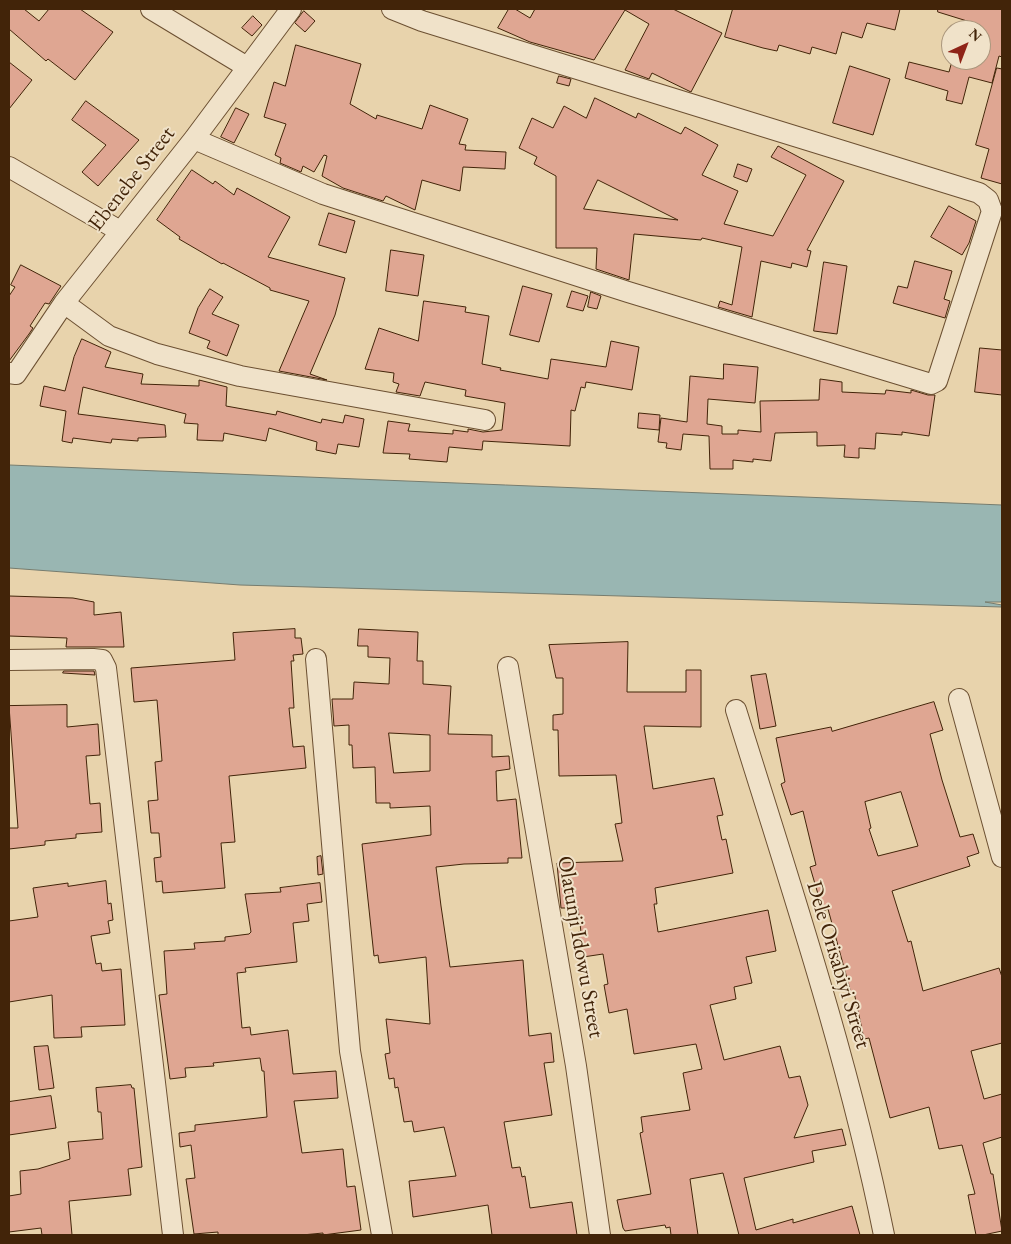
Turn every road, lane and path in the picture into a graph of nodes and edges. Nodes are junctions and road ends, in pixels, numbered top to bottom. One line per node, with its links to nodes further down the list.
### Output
1 (151, 9): 4 (street)
2 (291, 9): 4 (street, Ebenebe Street)
3 (392, 9): 5 (street)
4 (247, 67): 5 (street, Ebenebe Street)
5 (194, 139): 7 (street, Ebenebe Street)
6 (9, 167): 7 (street)
7 (120, 231): 8 (street, Ebenebe Street)
8 (64, 303): 9 (street, Ebenebe Street); 10 (street)
9 (9, 373)
10 (485, 420)
11 (316, 659): 18 (street)
12 (9, 660): 17 (street)
13 (508, 667): 19 (street, Olatunji Idowu Street)
14 (959, 699): 16 (street)
15 (736, 710): 20 (street, Dele Orisabiyi Street)
16 (1002, 857)
17 (173, 1235)
18 (382, 1235)
19 (600, 1235)
20 (884, 1235)

